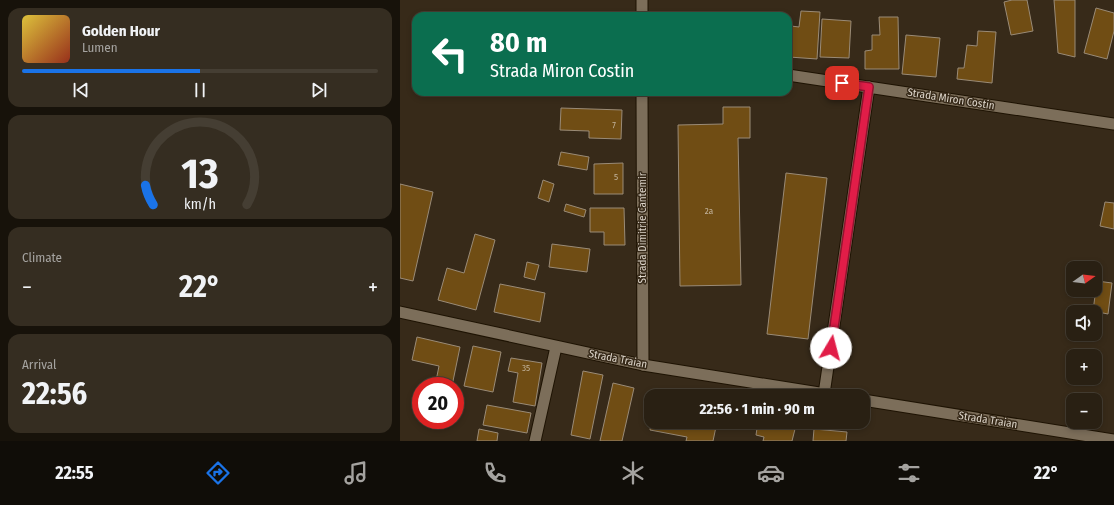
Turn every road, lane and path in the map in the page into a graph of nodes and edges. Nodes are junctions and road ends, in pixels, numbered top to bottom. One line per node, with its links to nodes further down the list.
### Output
1 (642, 0): 2 (street)
2 (642, 12)
3 (792, 76): 4 (street, Strada Miron Costin)
4 (869, 87): 6 (street, Strada Miron Costin); 11 (street)
5 (642, 96): 9 (street, Strada Dimitrie Cantemir)
6 (1114, 124)
7 (400, 312): 8 (street, Strada Traian)
8 (556, 347): 9 (street, Strada Traian); 14 (street)
9 (643, 365): 10 (street, Strada Traian)
10 (793, 389)
11 (825, 389)
12 (870, 401): 13 (street, Strada Traian)
13 (1114, 440)
14 (535, 441)

